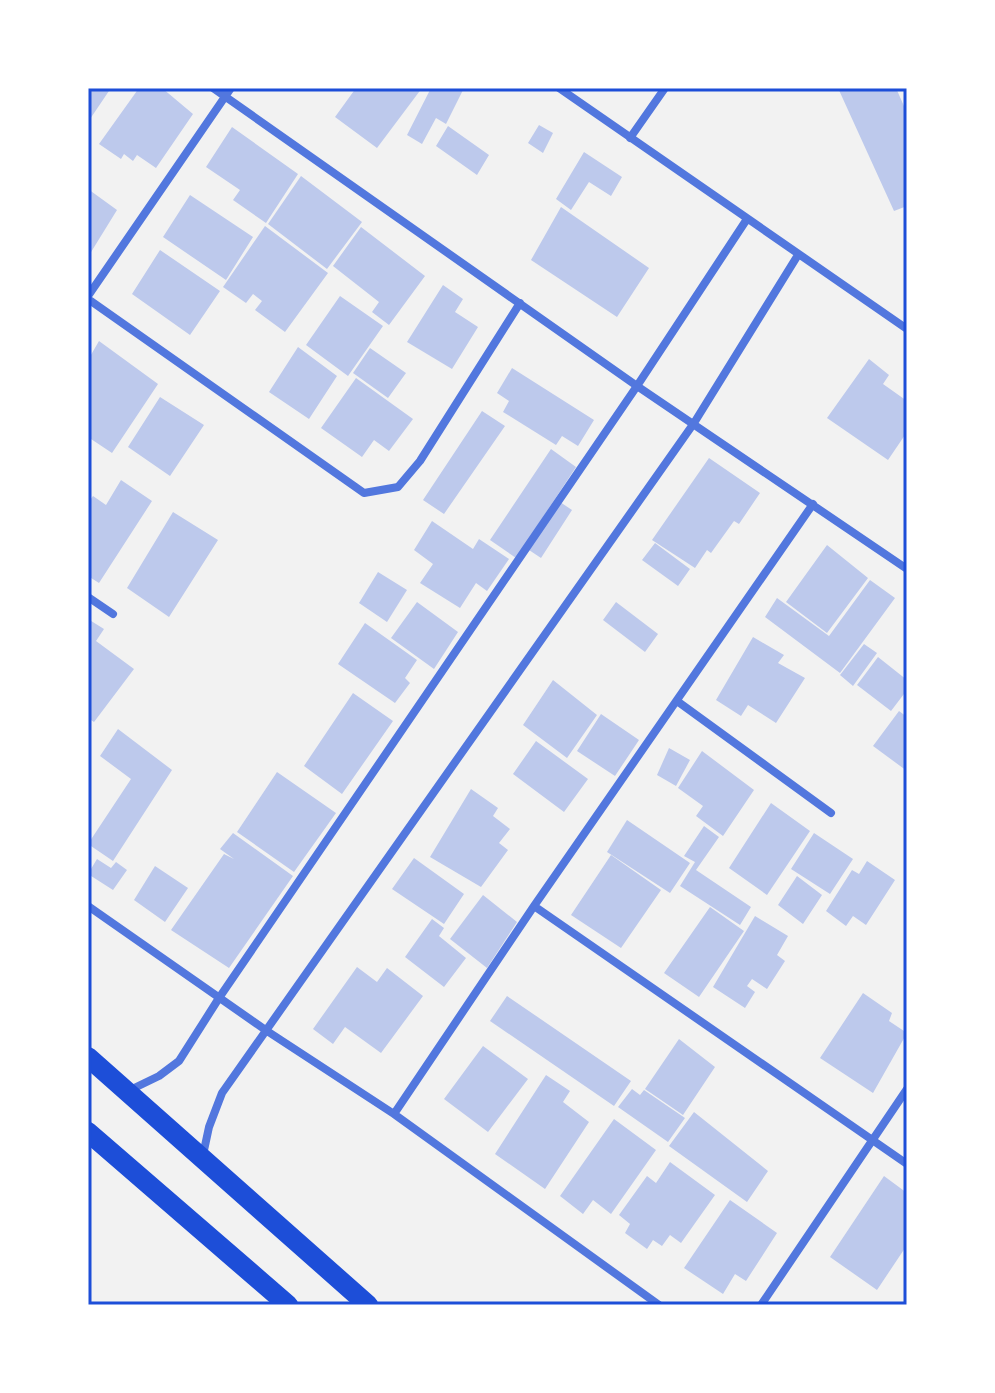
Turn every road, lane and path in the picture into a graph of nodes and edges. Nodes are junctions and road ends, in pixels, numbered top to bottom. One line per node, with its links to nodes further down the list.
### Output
1 (213, 88): 4 (street)
2 (559, 88): 5 (street)
3 (665, 88): 5 (street)
4 (228, 92): 8 (street); 9 (street)
5 (630, 138): 6 (street)
6 (747, 219): 7 (street); 11 (street)
7 (798, 255): 10 (street); 12 (street)
8 (88, 298): 9 (street)
9 (520, 303): 11 (street)
10 (907, 329)
11 (637, 386): 12 (street); 21 (street)
12 (694, 423): 13 (street); 22 (street)
13 (813, 504): 14 (street); 17 (street)
14 (907, 569)
15 (88, 597): 16 (street)
16 (113, 614)
17 (677, 701): 18 (street); 20 (street)
18 (831, 813)
19 (88, 906): 21 (street)
20 (534, 906): 26 (street); 28 (street)
21 (219, 998): 22 (street); 25 (street)
22 (267, 1031): 26 (street); 29 (street)
23 (88, 1057): 25 (main road)
24 (907, 1089): 28 (street)
25 (128, 1091): 29 (main road)
26 (394, 1114): 33 (street)
27 (88, 1132): 31 (main road)
28 (872, 1140): 30 (street); 34 (street)
29 (203, 1160): 32 (main road)
30 (907, 1164)
31 (288, 1305)
32 (368, 1305)
33 (659, 1305)
34 (761, 1305)

